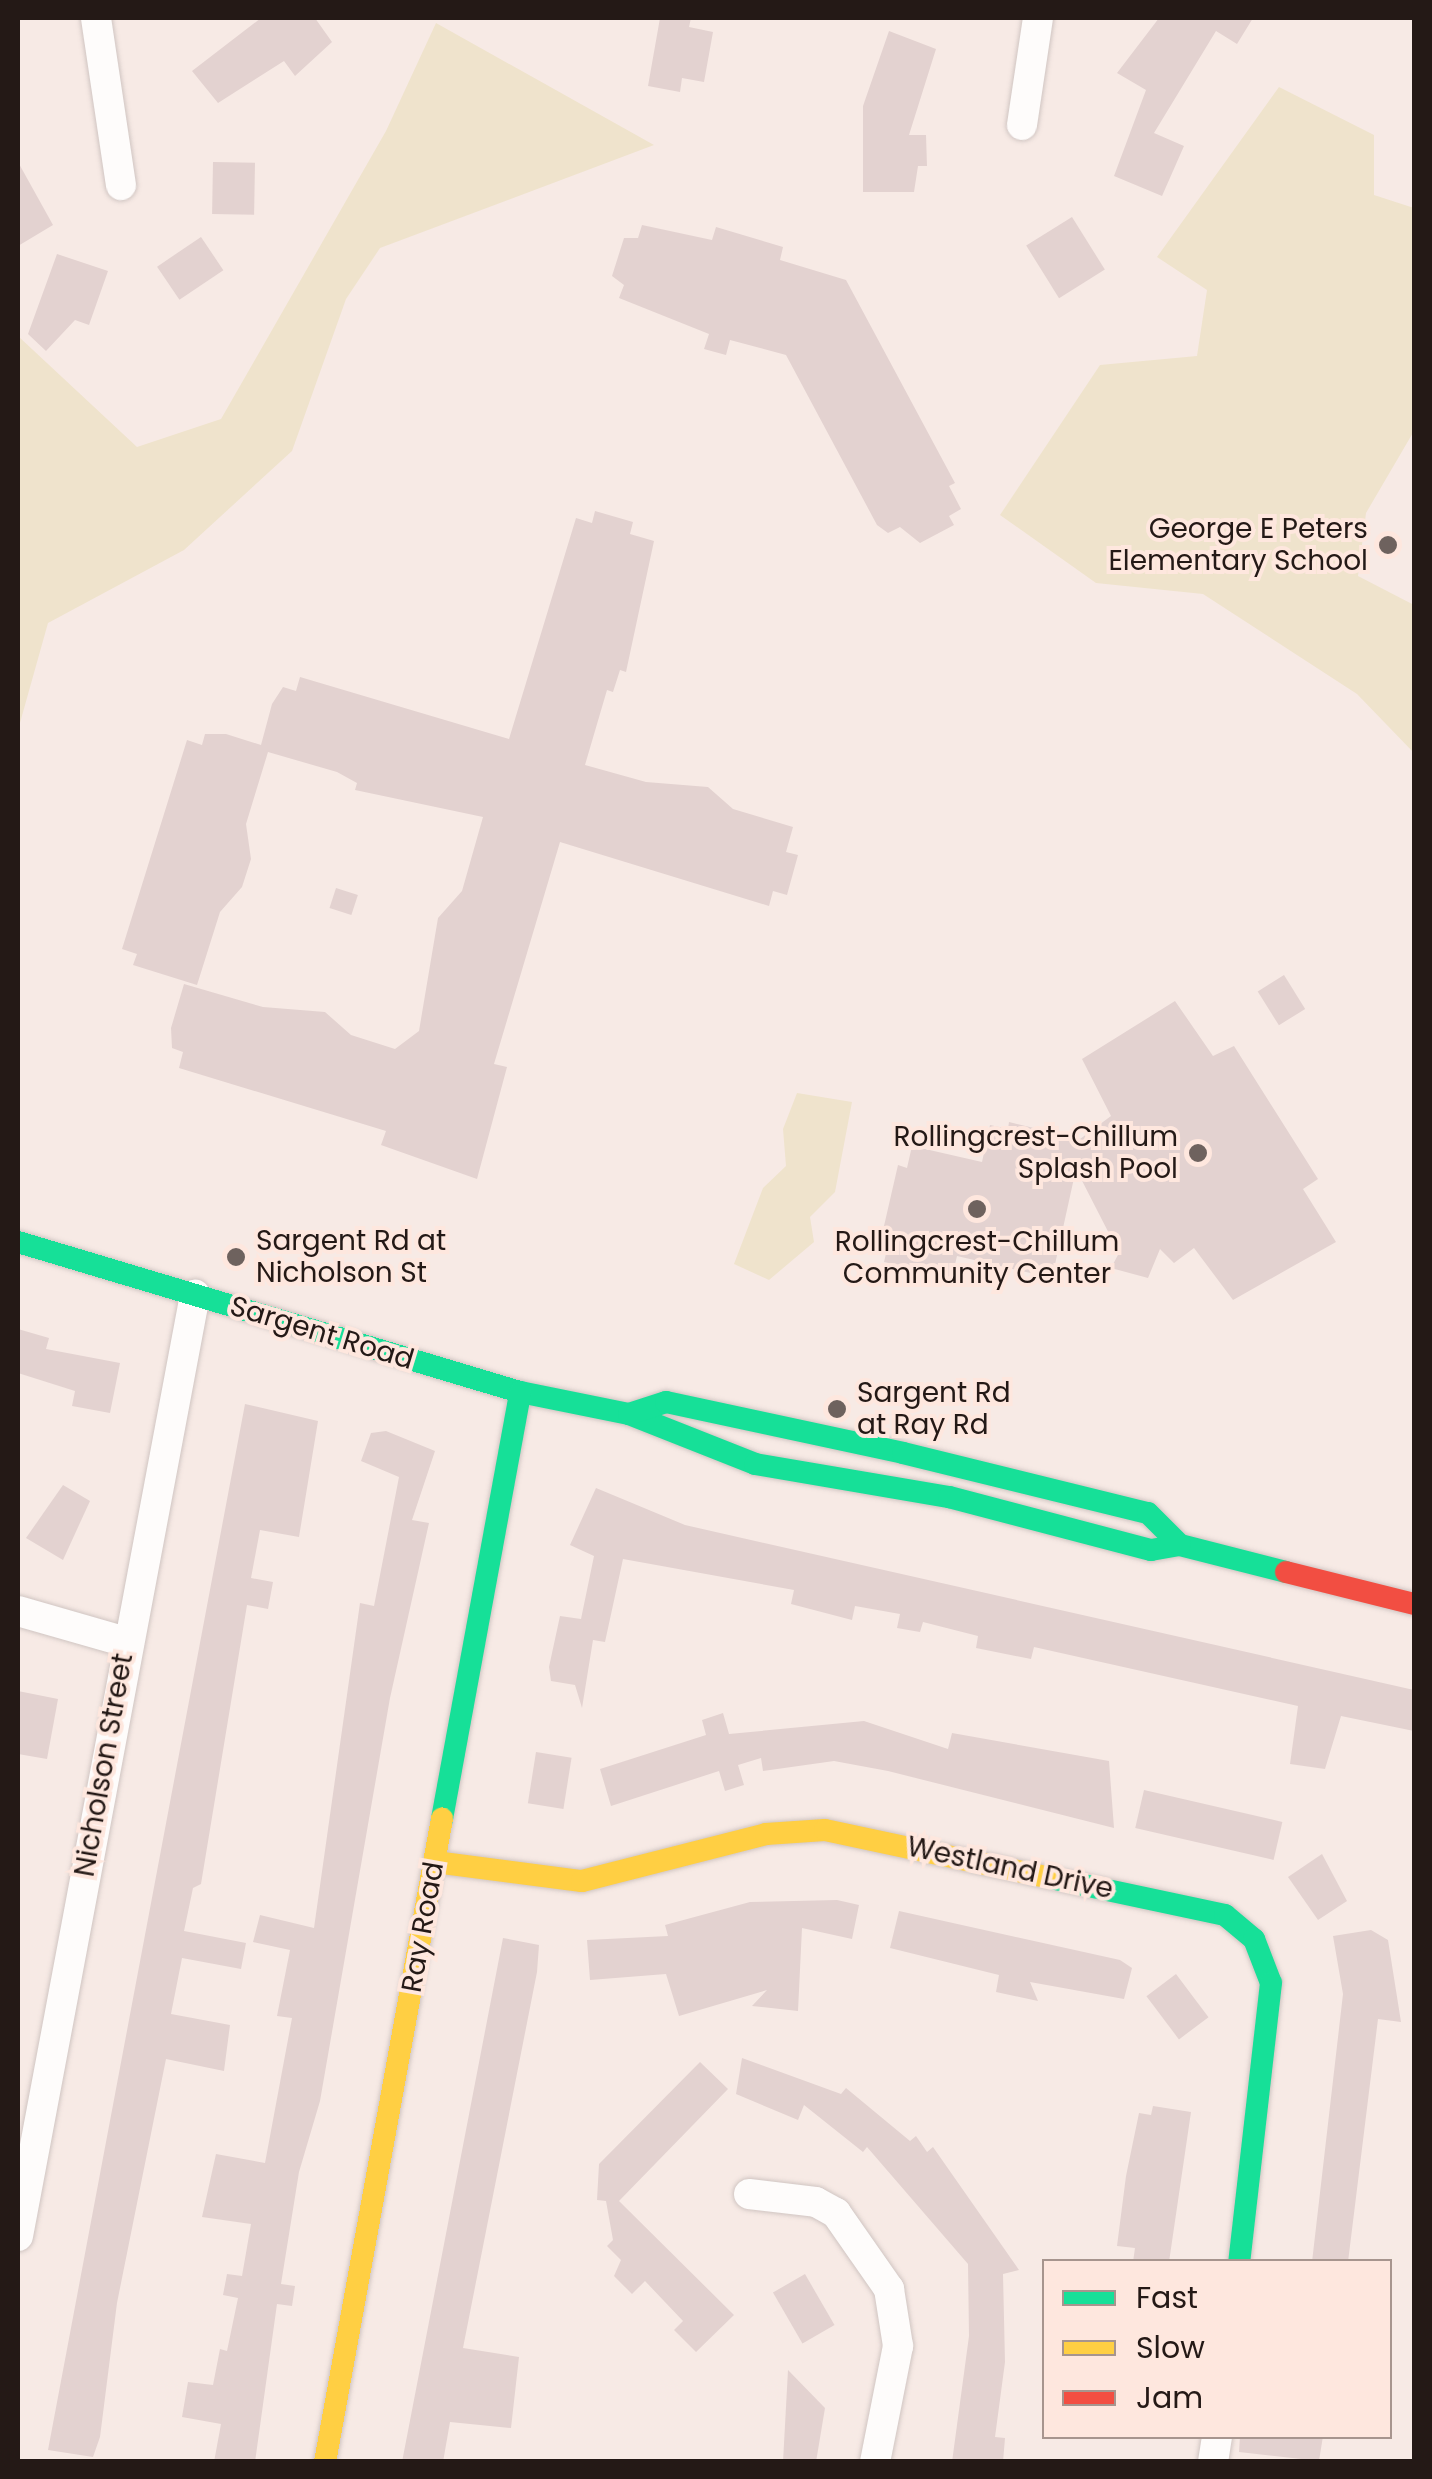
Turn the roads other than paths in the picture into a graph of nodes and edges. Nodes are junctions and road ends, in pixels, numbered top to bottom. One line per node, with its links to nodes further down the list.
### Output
1 (96, 18): 4 (street)
2 (1038, 18): 3 (street)
3 (1022, 125)
4 (121, 185)
5 (18, 1242): 6 (street, Sargent Road)
6 (194, 1295): 7 (street, Sargent Road); 12 (street, Nicholson Street)
7 (520, 1392): 8 (street, Sargent Road); 13 (street, Ray Road)
8 (629, 1414): 9 (street, Sargent Road); 9 (street, Sargent Road)
9 (1180, 1545): 10 (street, Sargent Road)
10 (1414, 1604)
11 (18, 1611): 12 (street)
12 (126, 1642): 15 (street, Nicholson Street)
13 (435, 1862): 16 (street, Westland Drive); 17 (street, Ray Road)
14 (749, 2194): 18 (street)
15 (18, 2236)
16 (1239, 2259)
17 (325, 2462)
18 (875, 2462)

